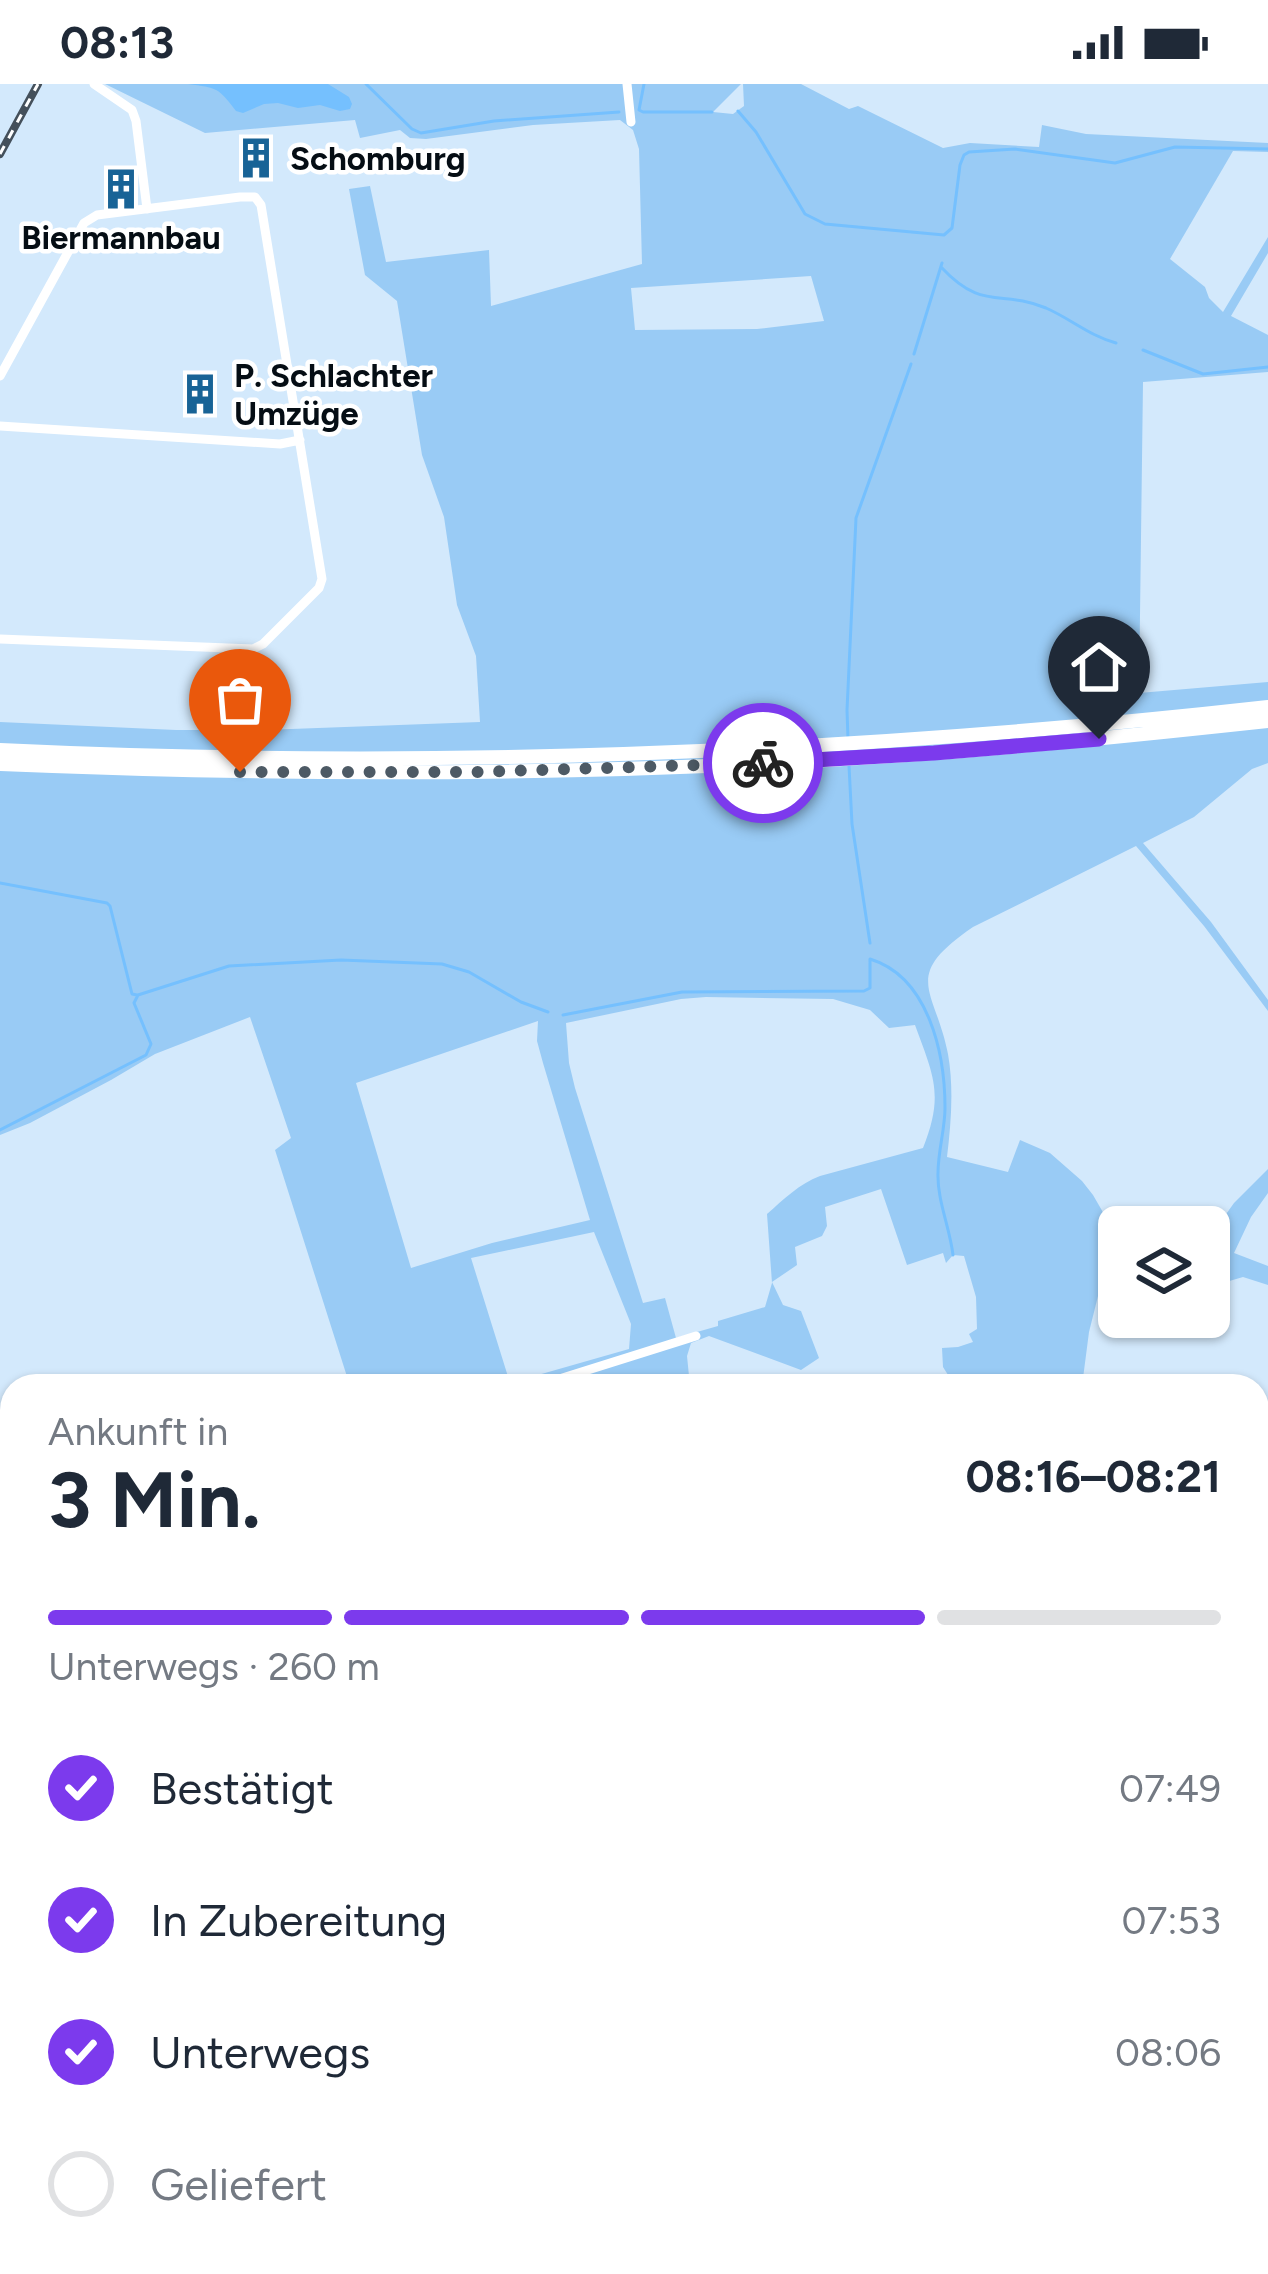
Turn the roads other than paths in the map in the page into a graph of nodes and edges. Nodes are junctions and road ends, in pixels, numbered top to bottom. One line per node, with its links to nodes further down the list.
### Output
1 (94, 84): 4 (street)
2 (627, 84): 3 (street)
3 (631, 122)
4 (147, 209): 5 (street); 7 (street)
5 (0, 376)
6 (0, 426): 7 (street)
7 (300, 440): 8 (street)
8 (0, 639)
9 (1268, 707): 11 (highway)
10 (1268, 721): 11 (highway)
11 (1140, 728): 13 (highway)
12 (0, 751): 13 (highway)
13 (751, 757): 14 (highway)
14 (0, 764)
15 (697, 1336): 16 (street)
16 (575, 1374)

